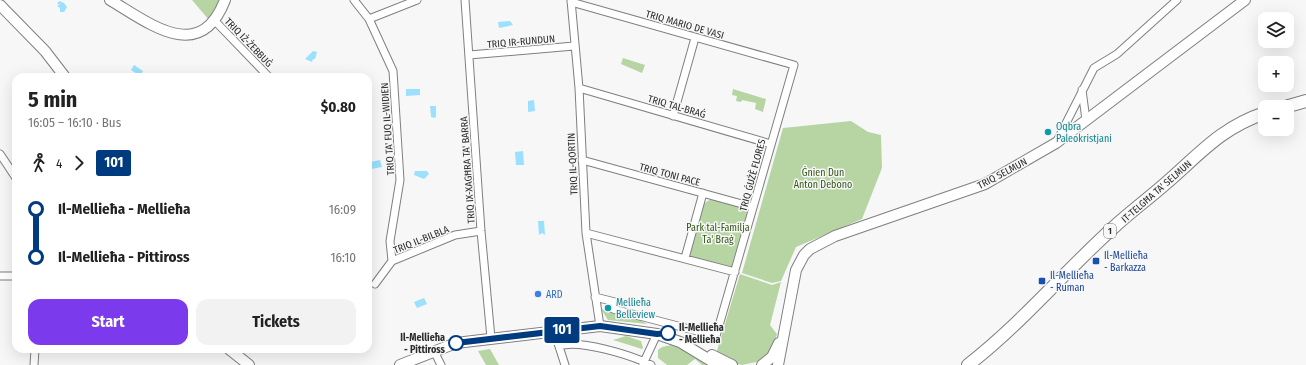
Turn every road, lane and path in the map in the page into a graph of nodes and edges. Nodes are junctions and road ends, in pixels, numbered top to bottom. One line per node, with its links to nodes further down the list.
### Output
1 (110, 0): 11 (street)
2 (225, 0): 11 (street)
3 (354, 0): 10 (street, TRIQ TA' FUQ IL-WIDIEN)
4 (417, 0): 10 (street)
5 (465, 0): 14 (street, TRIQ IX-XAGĦRA TA' BARRA)
6 (1177, 0): 19 (street)
7 (1245, 0): 24 (street, TRIQ SELMUN)
8 (571, 1): 12 (street, TRIQ MARIO DE VASI); 13 (street, TRIQ IL-QORTIN)
9 (0, 5): 16 (street)
10 (369, 19): 35 (street, TRIQ TA' FUQ IL-WIDIEN)
11 (215, 21): 17 (street, TRIQ IŻ-ŻEBBUĠ)
12 (695, 38): 15 (street, TRIQ MARIO DE VASI); 22 (street)
13 (574, 46): 14 (street, TRIQ IR-RUNDUN); 18 (street, TRIQ IL-QORTIN)
14 (469, 55): 32 (street, TRIQ IX-XAGĦRA TA' BARRA)
15 (794, 65): 26 (street, TRIQ ĠUŻÈ FLORES)
16 (62, 73)
17 (265, 73)
18 (579, 88): 22 (street, TRIQ TAL-BRAĠ); 28 (street, TRIQ IL-QORTIN)
19 (1082, 89): 24 (street); 25 (street)
20 (1306, 101): 21 (main road)
21 (1294, 104)
22 (674, 116): 26 (street, TRIQ TAL-BRAĠ)
23 (1258, 116): 60 (main road, IT-TELGĦA TA' SELMUN / 1)
24 (1086, 120): 25 (street, TRIQ SELMUN)
25 (1056, 143): 44 (street, TRIQ SELMUN)
26 (771, 144): 31 (street, TRIQ ĠUŻÈ FLORES)
27 (0, 154): 29 (street)
28 (582, 160): 30 (street, TRIQ TONI PACE); 33 (street, TRIQ IL-QORTIN)
29 (12, 172)
30 (703, 193): 31 (street, TRIQ TONI PACE); 34 (street)
31 (753, 207): 36 (street, TRIQ ĠUŻÈ FLORES)
32 (481, 231): 35 (street, TRIQ IL-BILBLA); 45 (street, TRIQ IX-XAGĦRA TA' BARRA)
33 (586, 233): 34 (street); 40 (street, TRIQ IL-QORTIN)
34 (686, 258): 36 (street)
35 (392, 261): 39 (street)
36 (735, 272): 40 (street, TRIQ ĠUŻÈ FLORES)
37 (0, 276): 38 (street)
38 (12, 276)
39 (375, 284)
40 (595, 298): 41 (street, TRIQ IL-QORTIN)
41 (600, 326): 42 (street); 43 (street)
42 (554, 331): 45 (street); 46 (street)
43 (657, 334): 50 (street); 56 (street); 57 (street)
44 (783, 335): 58 (street, TRIQ SELMUN); 59 (street, TRIQ SELMUN)
45 (491, 338): 47 (street)
46 (559, 346): 50 (street); 55 (street)
47 (434, 351): 53 (street); 54 (street)
48 (35, 353): 51 (street)
49 (234, 353): 52 (street)
50 (646, 364)
51 (34, 365)
52 (249, 365)
53 (400, 365)
54 (441, 365)
55 (565, 365)
56 (718, 365)
57 (732, 365)
58 (762, 365)
59 (778, 365)
60 (968, 365)

